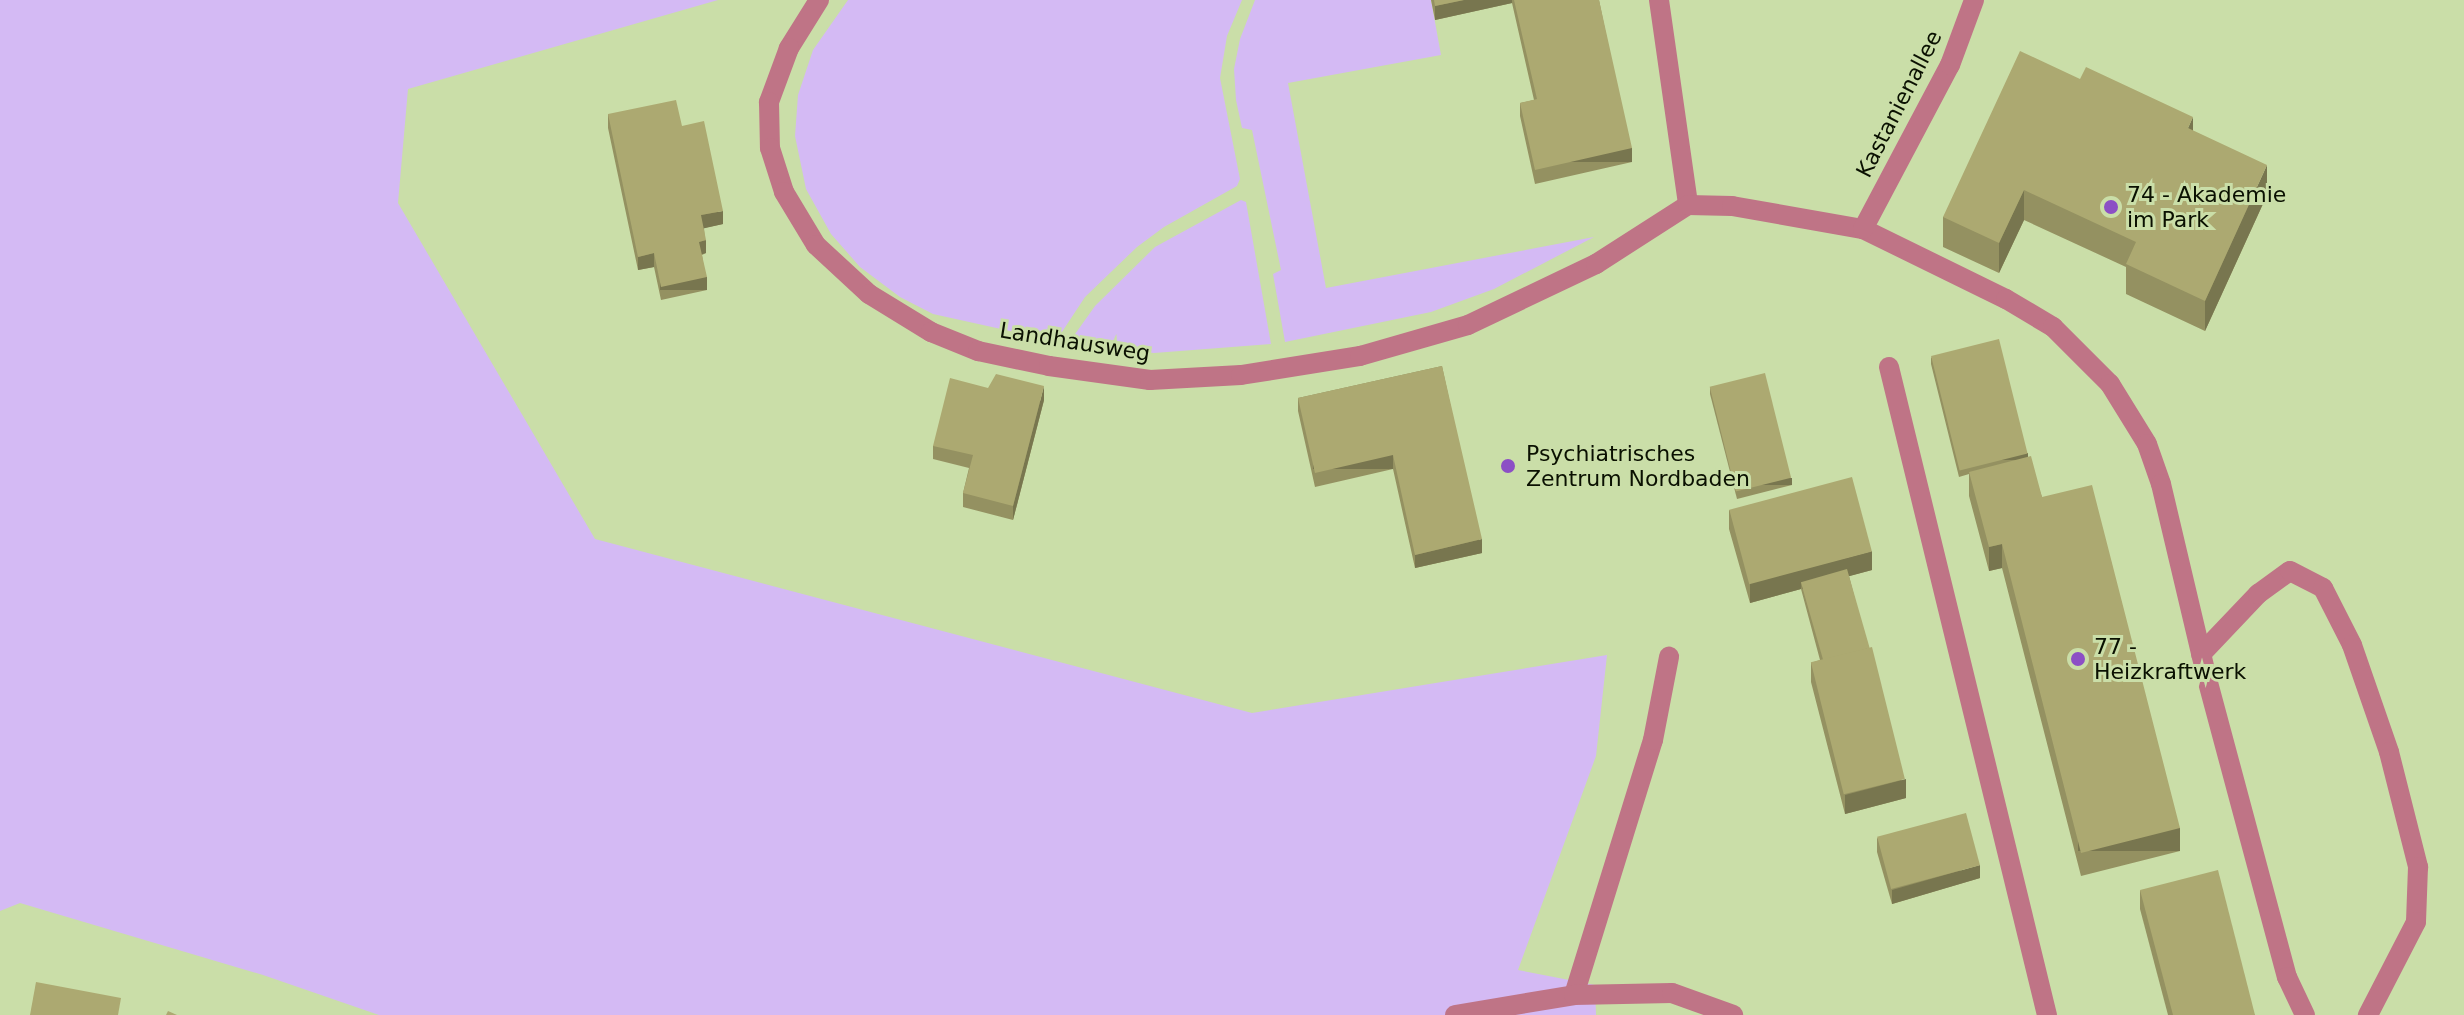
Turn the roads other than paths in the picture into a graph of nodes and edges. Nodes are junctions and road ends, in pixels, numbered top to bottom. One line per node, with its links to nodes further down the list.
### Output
1 (819, 0): 4 (lane, Landhausweg)
2 (1659, 0): 4 (lane)
3 (1974, 0): 5 (lane, Kastanienallee)
4 (1688, 205): 5 (lane)
5 (1863, 229): 7 (lane)
6 (1889, 367): 12 (lane)
7 (2201, 654): 13 (lane); 14 (lane)
8 (1669, 657): 9 (lane)
9 (1574, 995): 10 (lane); 11 (lane)
10 (1455, 1015)
11 (1733, 1015)
12 (2047, 1015)
13 (2305, 1015)
14 (2368, 1015)

